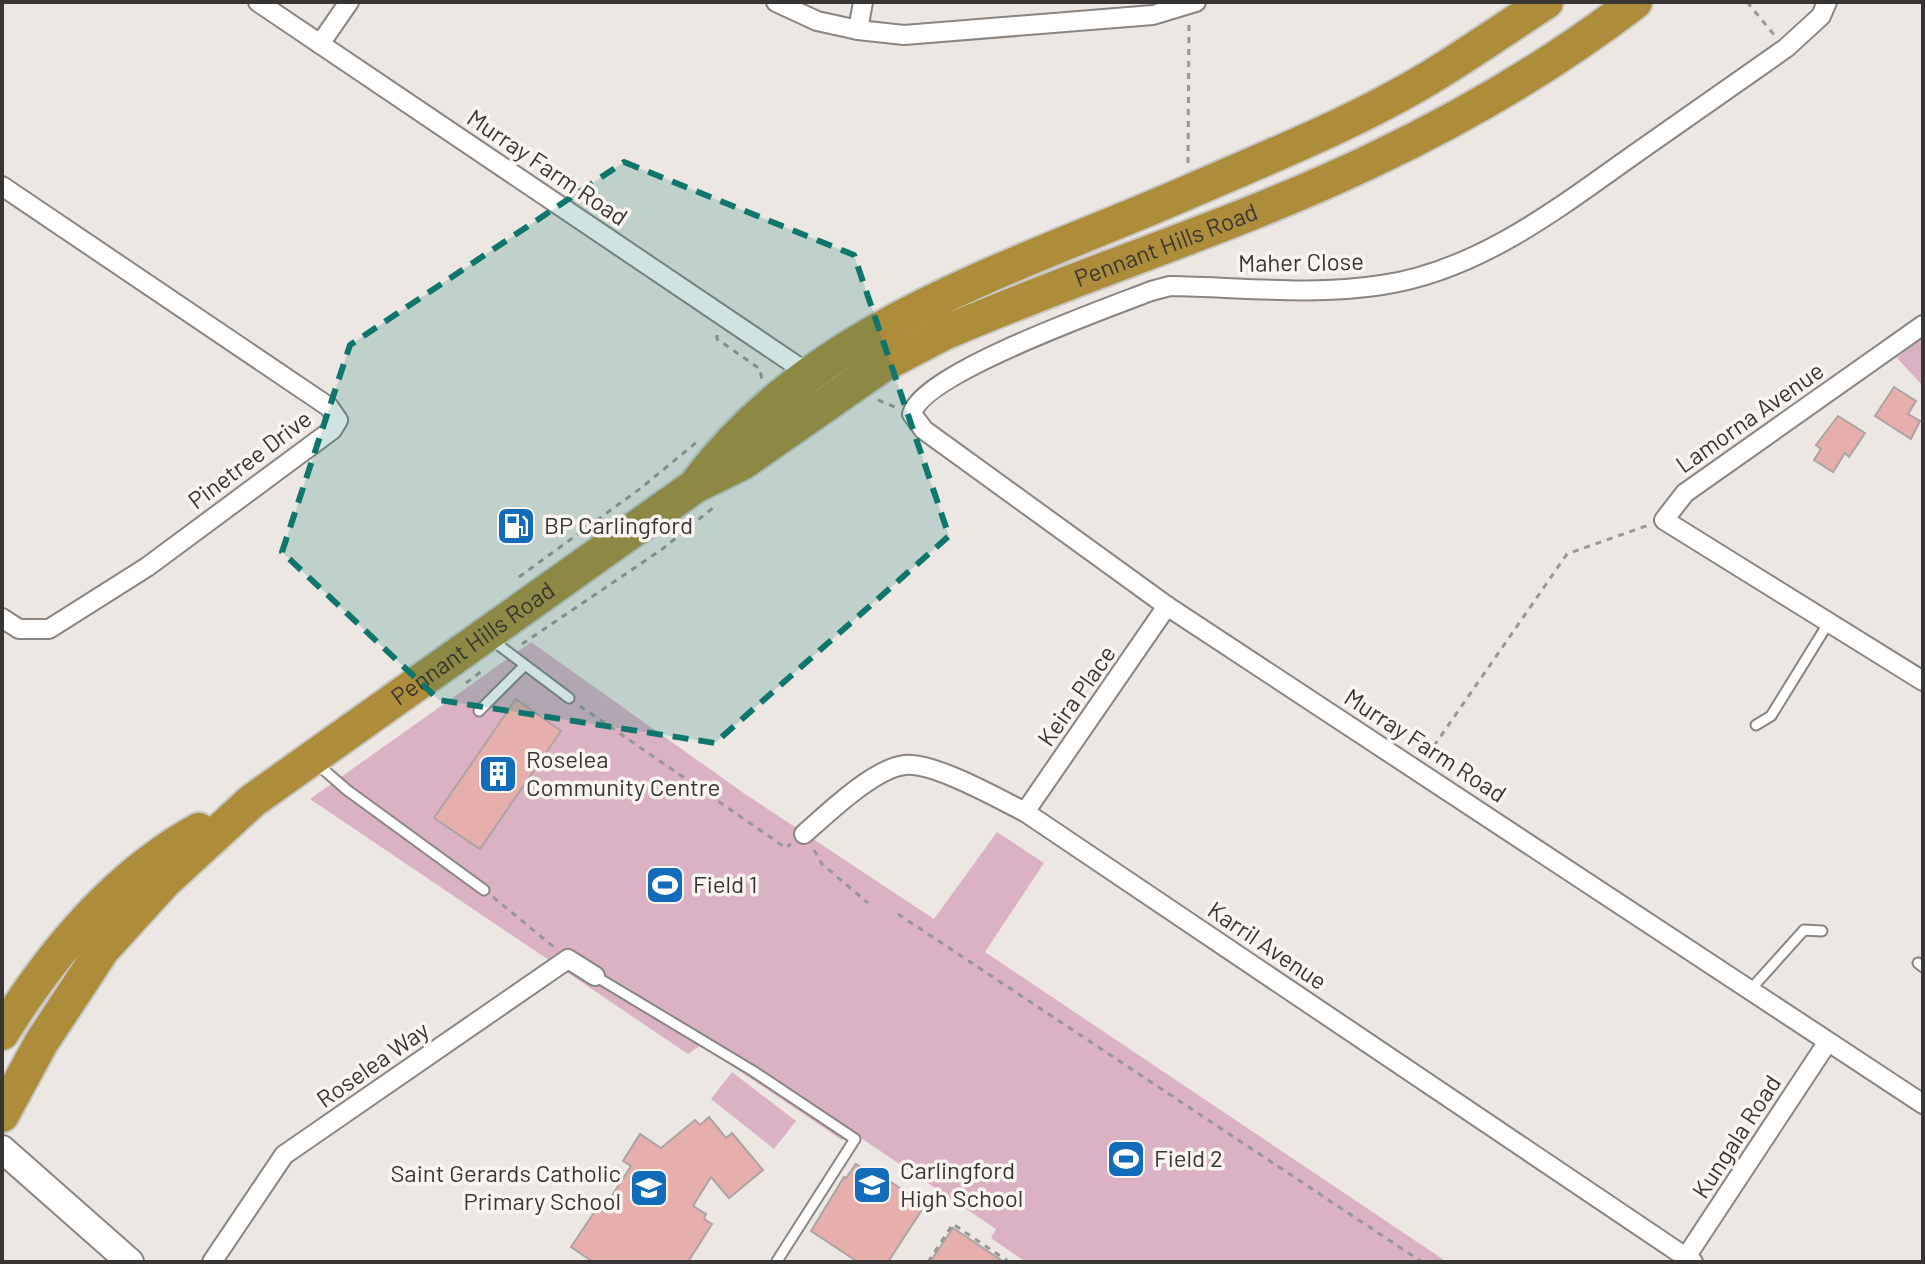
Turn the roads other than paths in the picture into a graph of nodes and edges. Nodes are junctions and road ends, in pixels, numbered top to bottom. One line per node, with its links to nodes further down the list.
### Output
1 (258, 2): 10 (street, Murray Farm Road)
2 (349, 2): 10 (street)
3 (776, 2): 9 (street)
4 (863, 2): 9 (street)
5 (1546, 2): 13 (highway, Pennant Hills Road)
6 (1635, 2): 14 (highway, Pennant Hills Road)
7 (1827, 2): 15 (street, Maher Close)
8 (1193, 3): 9 (street)
9 (858, 30)
10 (320, 44): 13 (street, Murray Farm Road)
11 (2, 186): 18 (street, Pinetree Drive)
12 (1923, 325): 19 (street, Lamorna Avenue)
13 (809, 374): 14 (highway); 16 (highway, Pennant Hills Road)
14 (876, 382): 16 (highway, Pennant Hills Road)
15 (912, 414): 17 (street, Murray Farm Road)
16 (709, 493): 20 (highway, Pennant Hills Road)
17 (1167, 606): 28 (street, Keira Place); 33 (street, Murray Farm Road)
18 (2, 618)
19 (1829, 622): 22 (street); 25 (lane)
20 (497, 643): 21 (lane); 26 (highway, Pennant Hills Road)
21 (524, 666): 23 (lane); 24 (lane)
22 (1923, 681)
23 (569, 698)
24 (479, 711)
25 (1756, 725)
26 (310, 759): 27 (highway, Pennant Hills Road); 30 (lane)
27 (252, 801): 34 (highway, Pennant Hills Road); 37 (highway, Pennant Hills Road)
28 (1025, 812): 29 (street, Karril Avenue); 40 (street, Karril Avenue)
29 (804, 834)
30 (484, 890)
31 (1822, 931): 33 (lane)
32 (595, 976): 41 (lane); 43 (street, Roselea Way)
33 (1750, 990): 35 (street, Murray Farm Road)
34 (2, 1033)
35 (1827, 1043): 36 (street, Murray Farm Road); 40 (street, Kungala Road)
36 (1920, 1097)
37 (2, 1115)
38 (2, 1149): 42 (street)
39 (2, 1173): 42 (street)
40 (1690, 1260)
41 (777, 1261)
42 (129, 1262)
43 (212, 1262)

